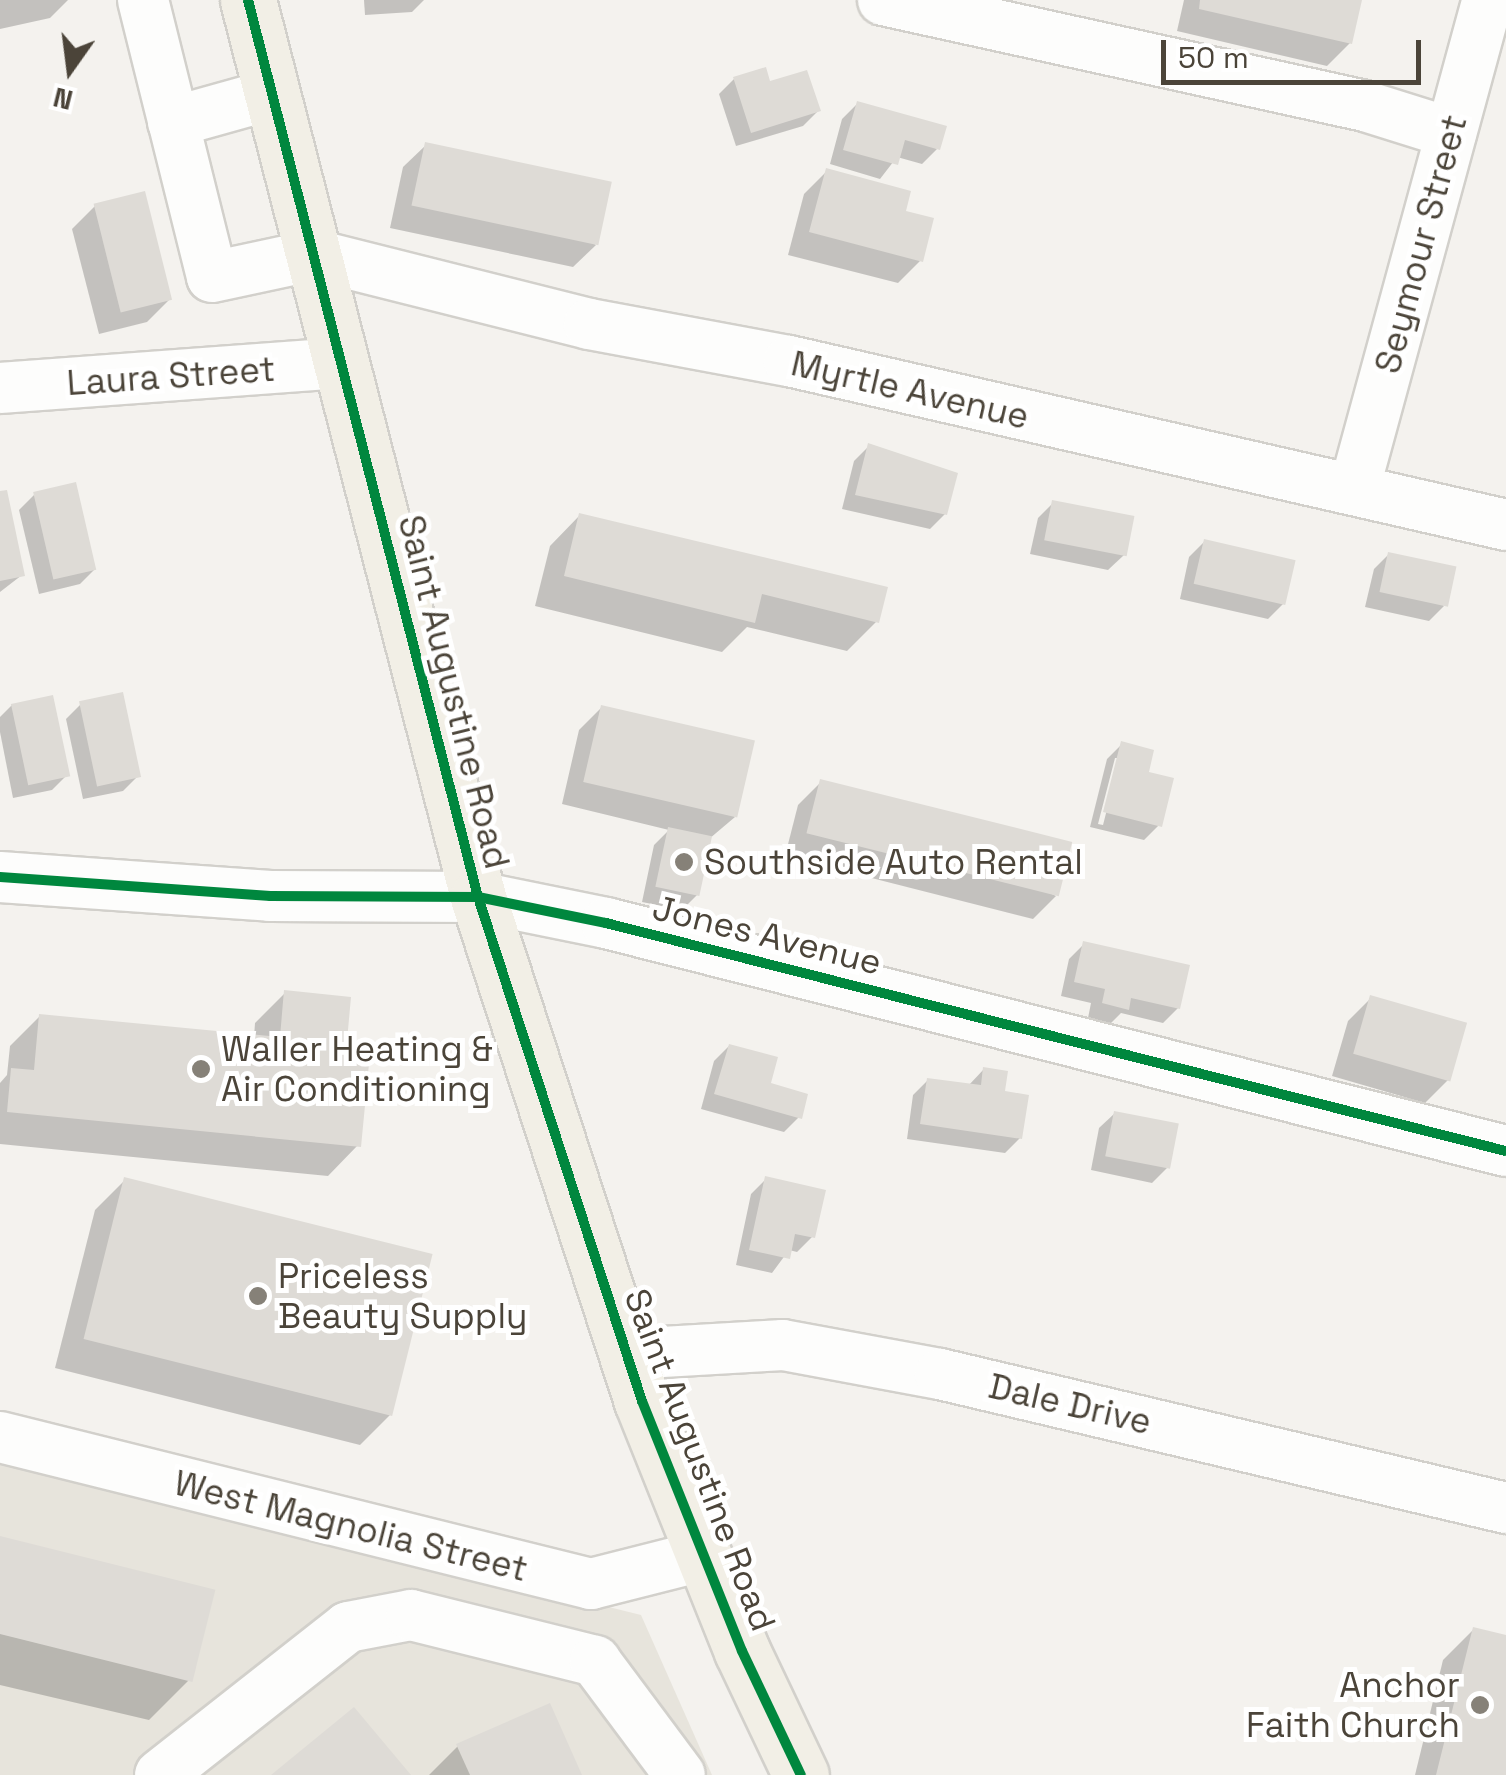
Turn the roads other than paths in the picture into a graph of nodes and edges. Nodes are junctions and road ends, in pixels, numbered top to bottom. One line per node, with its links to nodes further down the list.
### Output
1 (142, 0): 6 (street)
2 (248, 0): 5 (main road, Saint Augustine Road)
3 (883, 0): 7 (street)
4 (1487, 2): 7 (street, Seymour Street)
5 (273, 94): 6 (street); 8 (main road, Saint Augustine Road)
6 (173, 122): 8 (street)
7 (1451, 133): 11 (street, Seymour Street)
8 (315, 254): 9 (main road, Saint Augustine Road); 11 (street, Myrtle Avenue)
9 (342, 363): 10 (street, Laura Street); 14 (main road, Saint Augustine Road)
10 (0, 388)
11 (1355, 486): 12 (street, Myrtle Avenue)
12 (1506, 525)
13 (0, 877): 14 (street, Jones Avenue)
14 (478, 897): 15 (street, Jones Avenue); 16 (main road, Saint Augustine Road)
15 (1506, 1151)
16 (628, 1354): 18 (street, Dale Drive); 19 (main road, Saint Augustine Road)
17 (0, 1437): 19 (street, West Magnolia Street)
18 (1506, 1508)
19 (702, 1556): 22 (main road, Saint Augustine Road)
20 (160, 1775): 21 (street)
21 (680, 1775)
22 (801, 1775)

